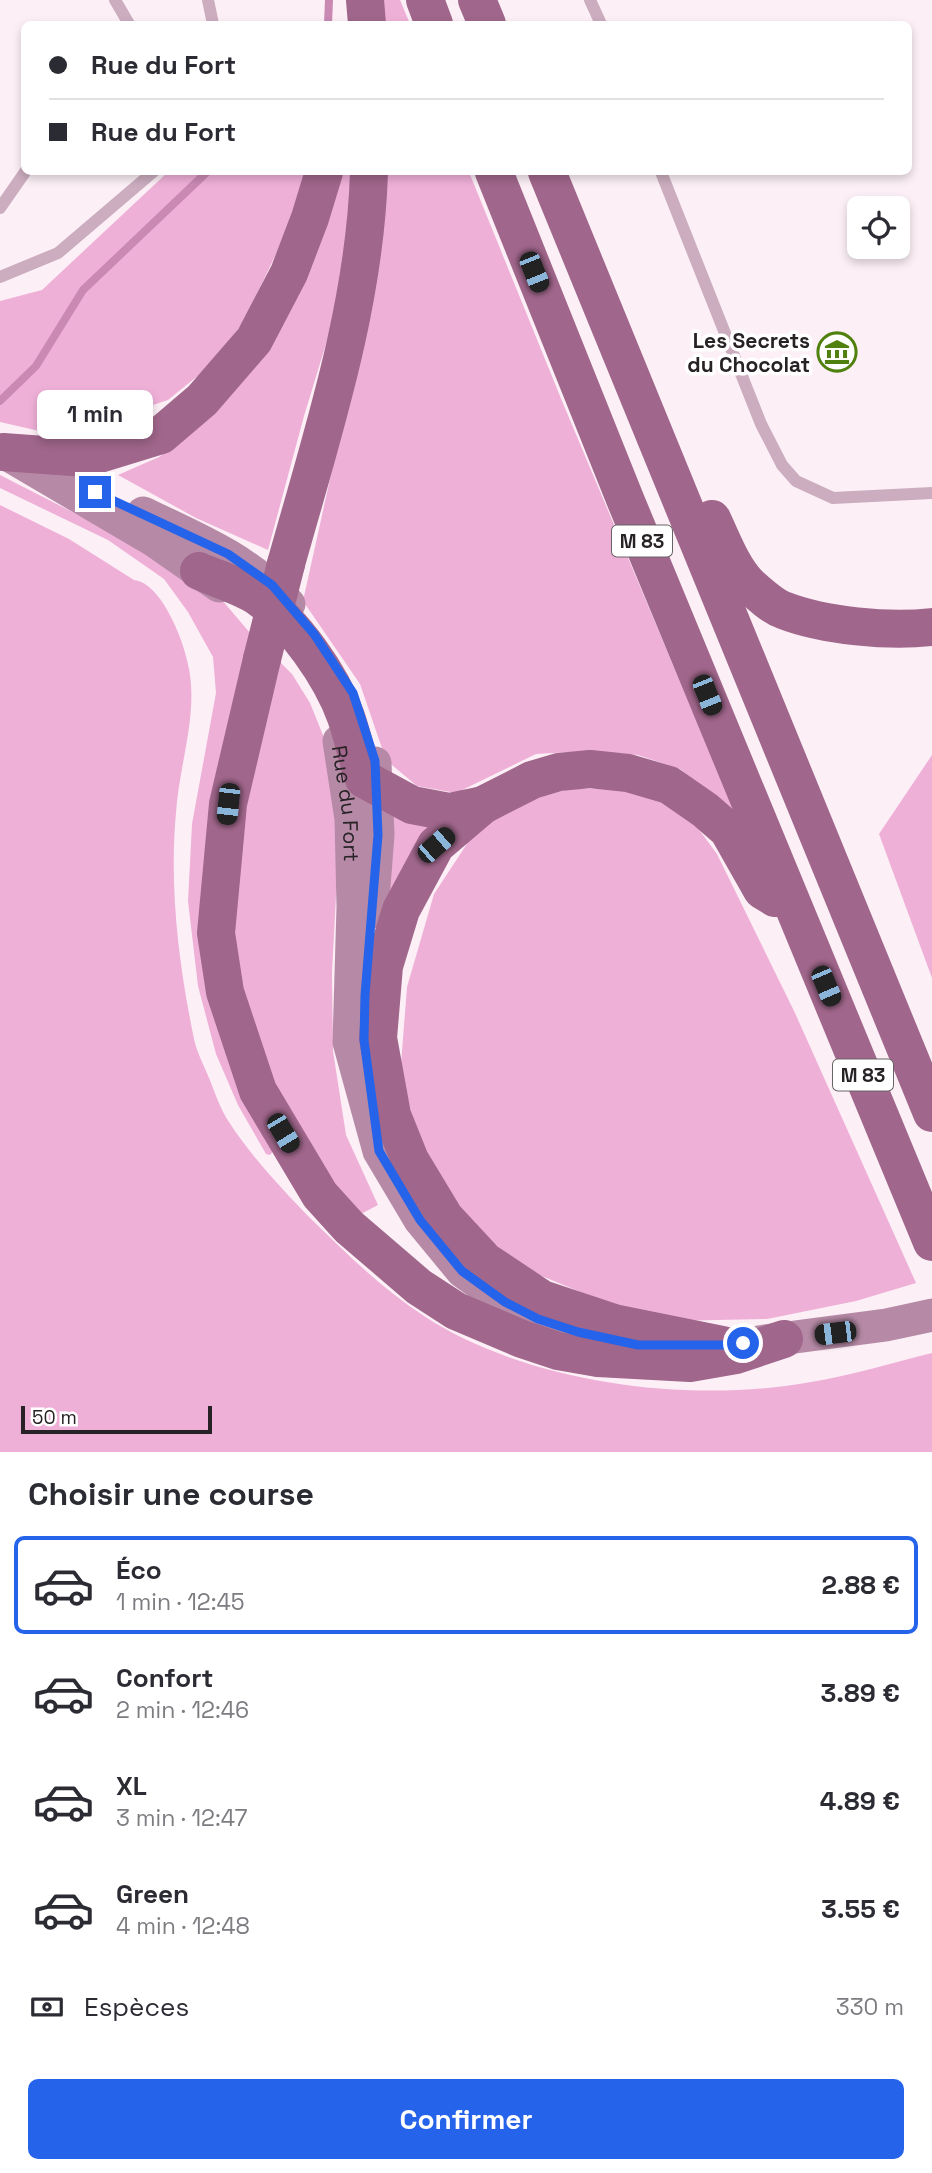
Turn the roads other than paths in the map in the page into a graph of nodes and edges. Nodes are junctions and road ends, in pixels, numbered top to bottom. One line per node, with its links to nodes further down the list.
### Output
1 (115, 0): 8 (lane)
2 (208, 0): 9 (lane)
3 (349, 0): 10 (highway)
4 (365, 0): 11 (highway)
5 (425, 0): 12 (highway)
6 (477, 0): 13 (highway)
7 (590, 0): 14 (lane)
8 (127, 21)
9 (212, 21)
10 (349, 21)
11 (367, 21)
12 (434, 21)
13 (486, 21)
14 (600, 21)
15 (23, 175): 22 (lane)
16 (149, 175): 23 (lane)
17 (323, 175): 24 (highway)
18 (369, 175): 36 (highway, bridge)
19 (495, 175): 31 (highway, M 83)
20 (548, 175): 25 (highway, M 83)
21 (662, 175): 26 (lane)
22 (0, 208)
23 (0, 277)
24 (1, 451): 27 (main road, Rue du Fort); 29 (main road, Rue du Fort)
25 (667, 468): 28 (highway); 32 (highway, M 83)
26 (932, 493)
27 (199, 571): 29 (highway); 33 (main road, Rue du Fort)
28 (932, 627)
29 (376, 785): 30 (highway); 33 (main road, Rue du Fort)
30 (482, 806): 31 (highway); 37 (highway)
31 (794, 909): 34 (highway, M 83)
32 (932, 1113)
33 (379, 1151): 37 (main road, Rue du Fort)
34 (932, 1242)
35 (932, 1315): 36 (main road, Rue du Fort)
36 (784, 1339): 37 (main road, Rue du Fort)
37 (723, 1345)

